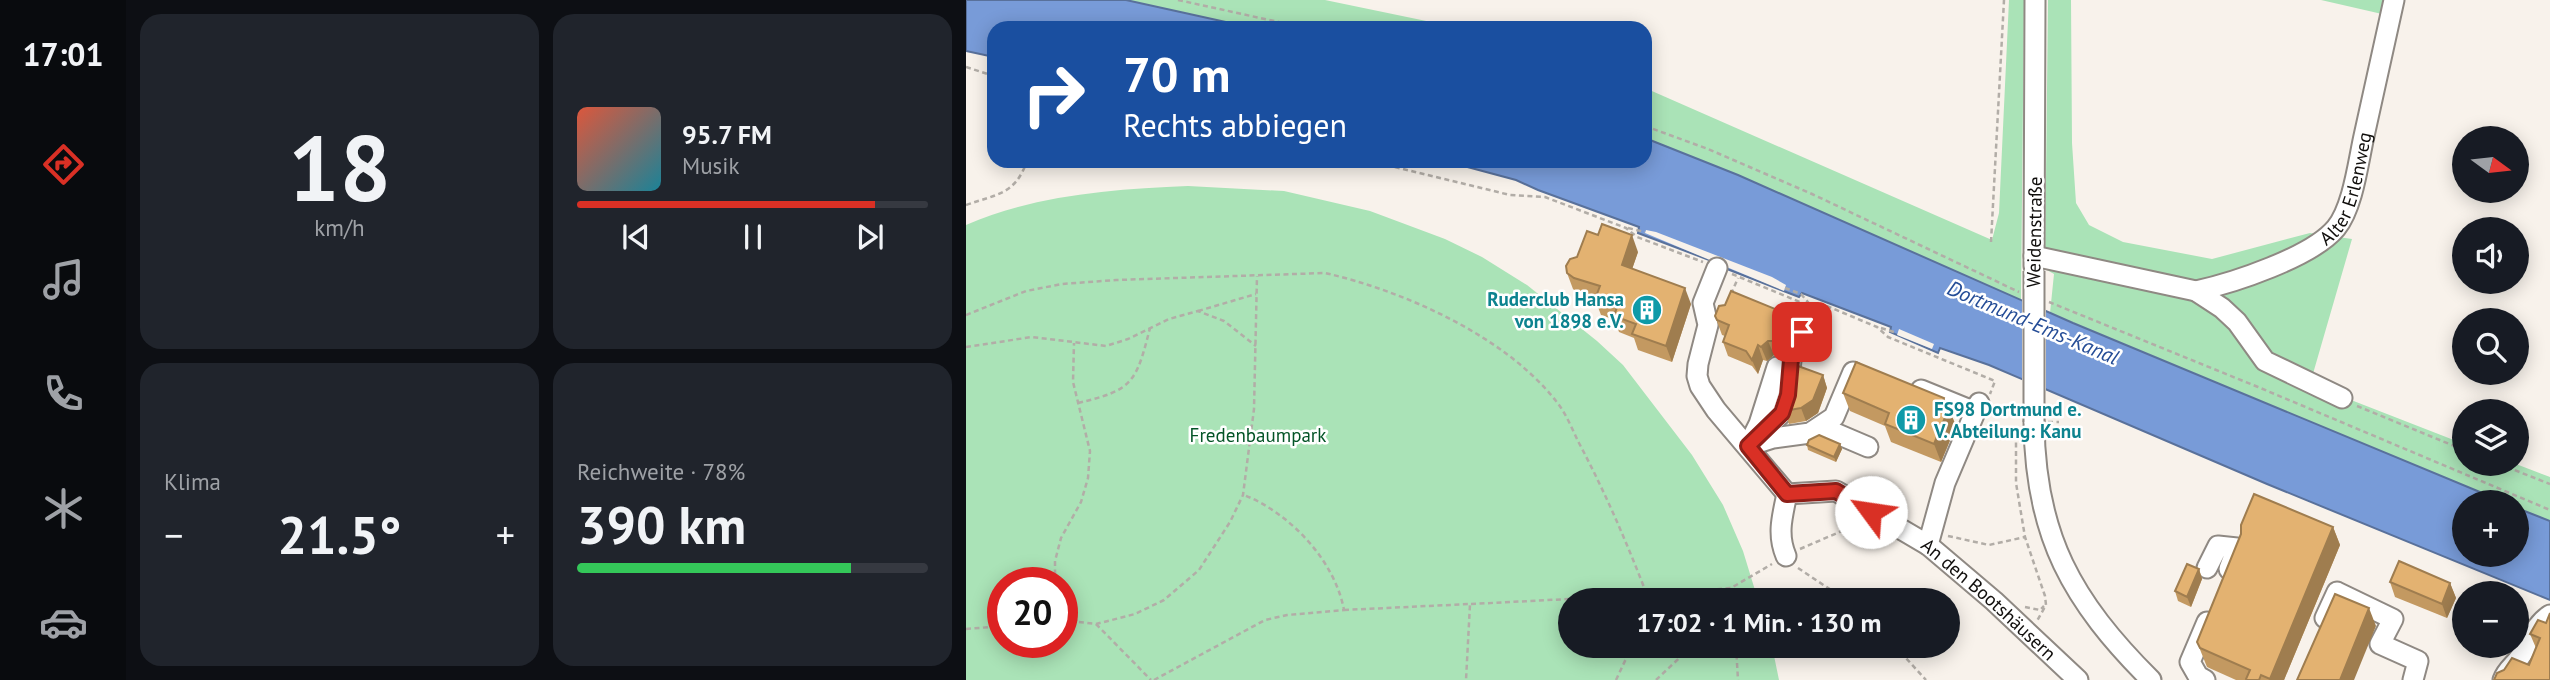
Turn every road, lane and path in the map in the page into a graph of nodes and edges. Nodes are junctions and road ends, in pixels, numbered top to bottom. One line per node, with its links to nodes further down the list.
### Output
1 (1178, 0): 5 (path)
2 (2004, 0): 14 (path)
3 (2035, 0): 15 (street, Weidenstraße)
4 (2394, 0): 20 (street, Alter Erlenweg)
5 (1274, 21)
6 (966, 67): 7 (path)
7 (987, 74)
8 (1652, 129): 22 (path)
9 (1024, 168): 11 (path)
10 (1399, 168): 12 (path)
11 (966, 205)
12 (1626, 228): 13 (path); 16 (path)
13 (1645, 232)
14 (1992, 242)
15 (2034, 263): 20 (street); 41 (street, Weidenstraße, bridge)
16 (1717, 268): 18 (path); 44 (street)
17 (1257, 276): 21 (path); 27 (path); 57 (path)
18 (1738, 277): 23 (path); 25 (path)
19 (1785, 288): 25 (path)
20 (2196, 291): 38 (street)
21 (1256, 294): 26 (path); 33 (path)
22 (2028, 295)
23 (1730, 298)
24 (2047, 301): 50 (path)
25 (1812, 307): 29 (path)
26 (1199, 311): 28 (path); 33 (path)
27 (966, 315)
28 (1150, 327): 32 (path); 39 (path)
29 (1877, 327): 31 (path); 40 (path)
30 (1802, 332): 44 (street)
31 (1897, 333)
32 (1074, 344): 34 (path); 39 (path)
33 (1256, 346): 49 (path)
34 (966, 347)
35 (1777, 367): 44 (street)
36 (1868, 369): 42 (street)
37 (1907, 384): 40 (street)
38 (2342, 398): 43 (path)
39 (1078, 403): 55 (path)
40 (1981, 403): 53 (street)
41 (2028, 425): 52 (path); 81 (street, Weidenstraße)
42 (1821, 427): 44 (street); 45 (street)
43 (2452, 445)
44 (1748, 446): 48 (street)
45 (1868, 447)
46 (2529, 476): 47 (path)
47 (2550, 484)
48 (1787, 494): 51 (street, An den Bootshäusern); 54 (street)
49 (1243, 495): 62 (path); 65 (path)
50 (2550, 510)
51 (1888, 522): 53 (street, An den Bootshäusern); 54 (path)
52 (2025, 537): 53 (path); 69 (path)
53 (1929, 540): 69 (street, An den Bootshäusern)
54 (1786, 556): 58 (path); 59 (path)
55 (1055, 567)
56 (2207, 568): 82 (street)
57 (1644, 588)
58 (1732, 588)
59 (1829, 588)
60 (1558, 600): 61 (path)
61 (1470, 604): 62 (path); 75 (path)
62 (1344, 610): 74 (path)
63 (2550, 615): 84 (street)
64 (1078, 621): 65 (path)
65 (1096, 624): 74 (path)
66 (987, 627): 67 (path)
67 (966, 629)
68 (2320, 630): 83 (street)
69 (2027, 631): 80 (street, An den Bootshäusern)
70 (1626, 658): 76 (path)
71 (1679, 658): 77 (path)
72 (1737, 658): 78 (path)
73 (1906, 658): 79 (path)
74 (1153, 680)
75 (1466, 680)
76 (1616, 680)
77 (1656, 680)
78 (1738, 680)
79 (1926, 680)
80 (2078, 680)
81 (2151, 680)
82 (2205, 680)
83 (2413, 680)
84 (2503, 680)

